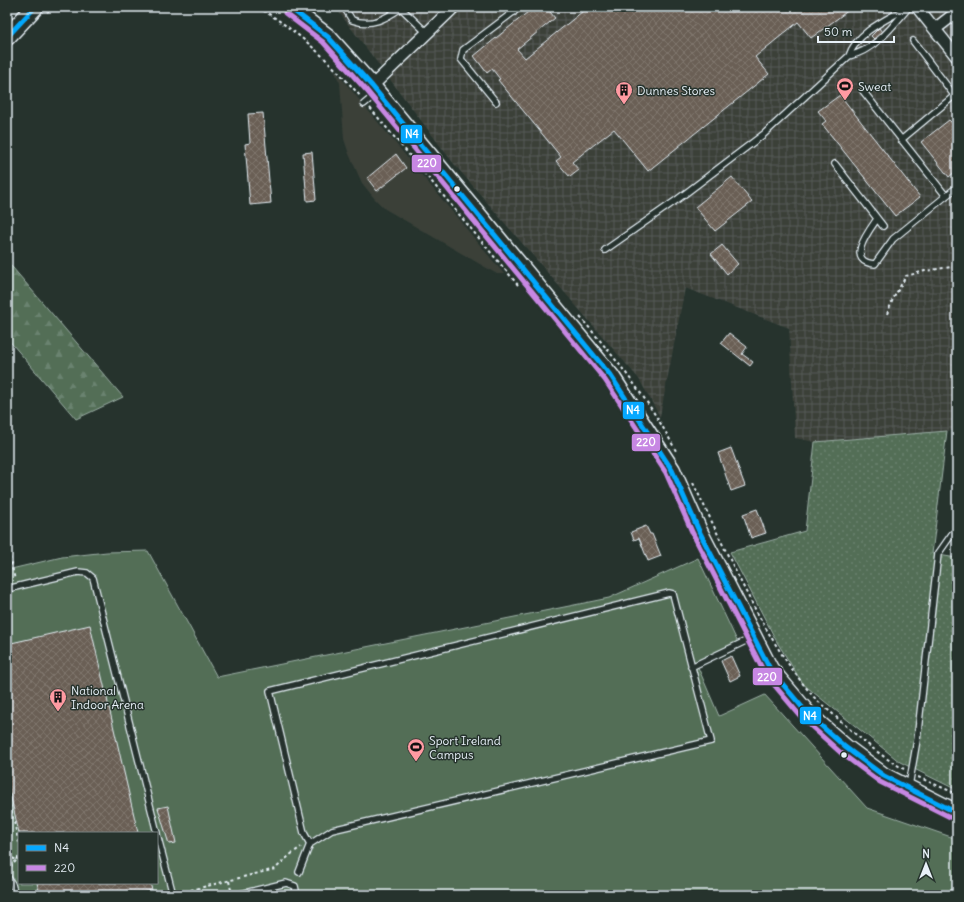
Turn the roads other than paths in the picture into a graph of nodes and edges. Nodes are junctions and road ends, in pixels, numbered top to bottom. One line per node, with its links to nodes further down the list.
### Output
1 (35, 7): 13 (street)
2 (289, 7): 18 (street)
3 (344, 7): 4 (lane)
4 (401, 7): 12 (lane)
5 (454, 7): 12 (street)
6 (505, 7): 9 (lane)
7 (520, 7): 9 (lane)
8 (917, 7): 11 (street)
9 (513, 9): 20 (lane)
10 (957, 12): 11 (street)
11 (935, 29): 16 (street)
12 (427, 33): 18 (street)
13 (7, 37)
14 (912, 41): 19 (lane)
15 (849, 56): 15 (lane); 27 (lane)
16 (957, 57)
17 (862, 91): 21 (lane)
18 (370, 96): 30 (street)
19 (956, 97): 21 (lane)
20 (496, 102)
21 (901, 140): 24 (lane)
22 (835, 164): 25 (lane)
23 (957, 187): 24 (lane)
24 (946, 196): 25 (lane)
25 (877, 219): 26 (lane)
26 (883, 226)
27 (605, 250)
28 (957, 532): 32 (lane)
29 (7, 589): 34 (lane)
30 (754, 637): 31 (lane); 32 (street)
31 (691, 667): 36 (lane); 36 (lane)
32 (915, 783): 33 (street)
33 (957, 813)
34 (156, 832)
35 (158, 838): 40 (lane)
36 (310, 844): 37 (lane)
37 (299, 872)
38 (7, 876): 39 (lane)
39 (15, 895)
40 (173, 895)
41 (236, 895): 42 (lane)
42 (297, 895)

